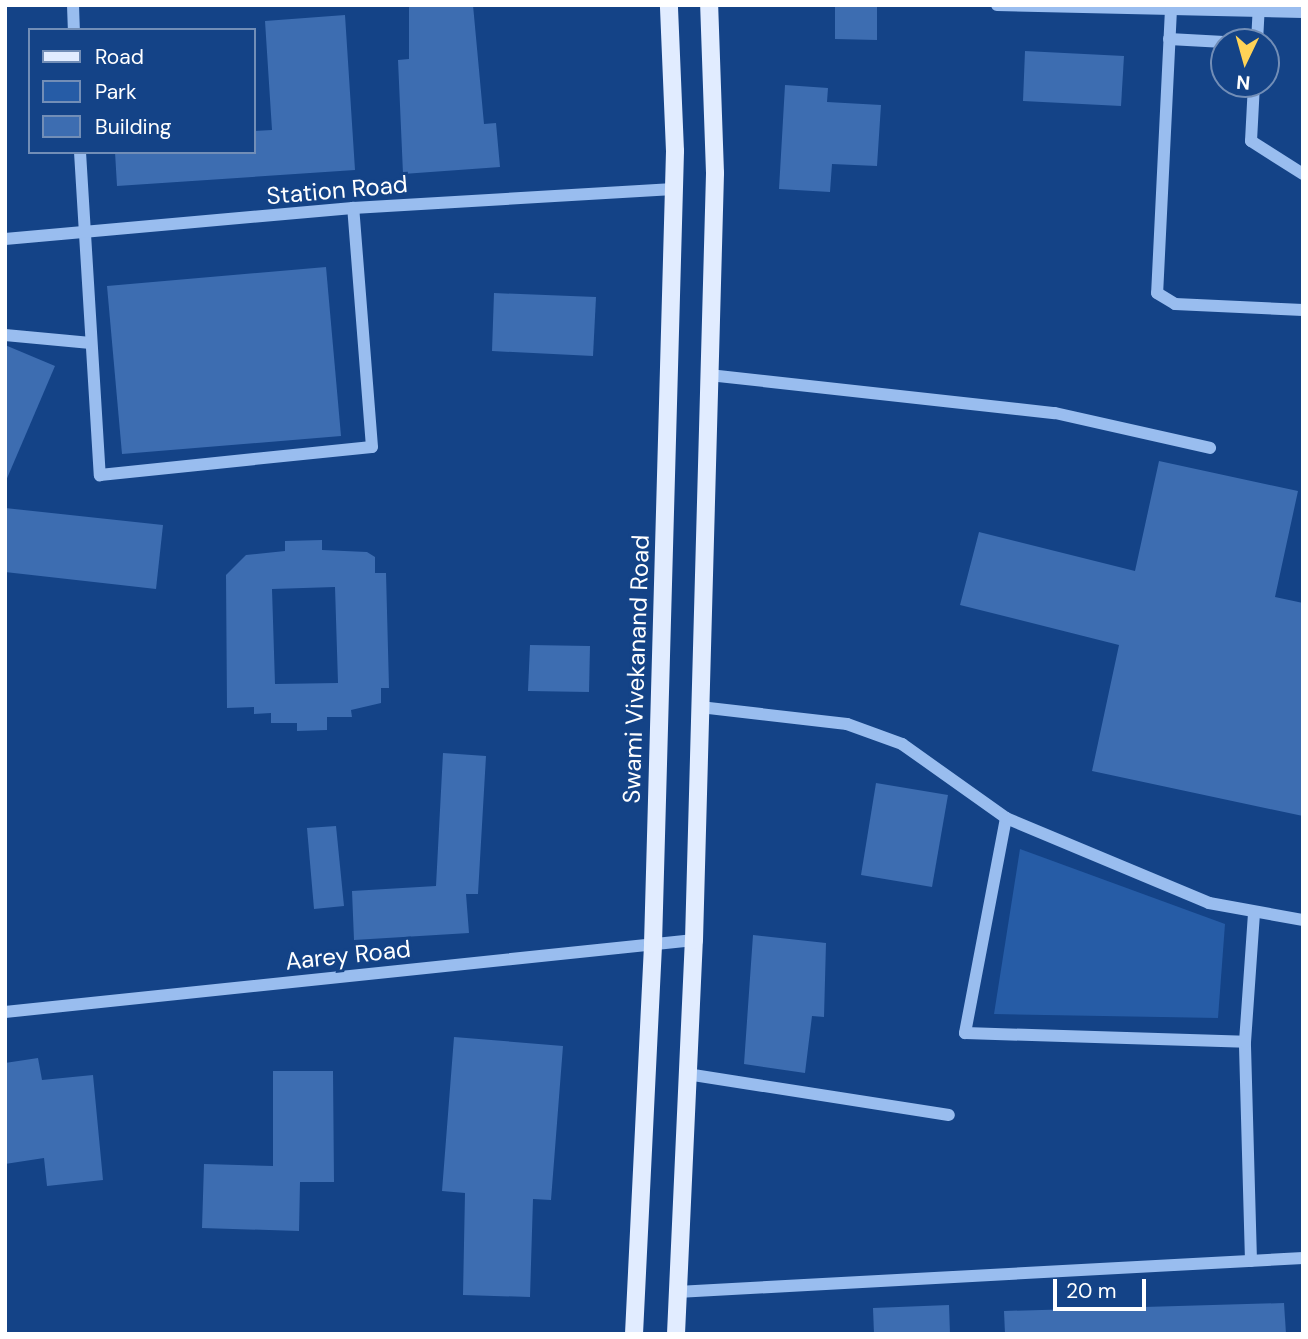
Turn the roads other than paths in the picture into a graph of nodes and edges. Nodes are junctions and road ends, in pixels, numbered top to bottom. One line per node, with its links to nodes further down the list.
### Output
1 (73, 5): 8 (street)
2 (669, 5): 15 (main road, Swami Vivekanand Road)
3 (709, 5): 22 (main road)
4 (997, 5): 6 (street)
5 (1259, 8): 6 (street); 7 (street); 9 (street)
6 (1171, 9): 10 (street)
7 (1303, 12)
8 (74, 28)
9 (1258, 28)
10 (1169, 40): 11 (street); 19 (street)
11 (1210, 41)
12 (1253, 98): 14 (street)
13 (80, 154): 17 (street)
14 (1303, 174)
15 (673, 189): 16 (street, Station Road); 29 (main road, Swami Vivekanand Road)
16 (353, 208): 17 (street, Station Road); 21 (street)
17 (84, 236): 18 (street, Station Road); 21 (street)
18 (5, 239)
19 (1303, 310)
20 (5, 335): 21 (street)
21 (91, 343)
22 (709, 375): 23 (street); 24 (main road)
23 (1210, 448)
24 (700, 707): 25 (street); 28 (main road)
25 (1006, 818): 26 (street); 31 (street)
26 (1254, 912): 27 (street); 31 (street)
27 (1303, 920)
28 (694, 940): 29 (street, Aarey Road); 32 (main road)
29 (653, 944): 30 (street, Aarey Road); 37 (main road, Swami Vivekanand Road)
30 (5, 1012)
31 (1245, 1042): 35 (street)
32 (687, 1074): 33 (street); 36 (main road)
33 (949, 1115)
34 (1303, 1258): 35 (street)
35 (1251, 1261): 36 (street)
36 (677, 1292): 38 (main road)
37 (634, 1334)
38 (676, 1334)

